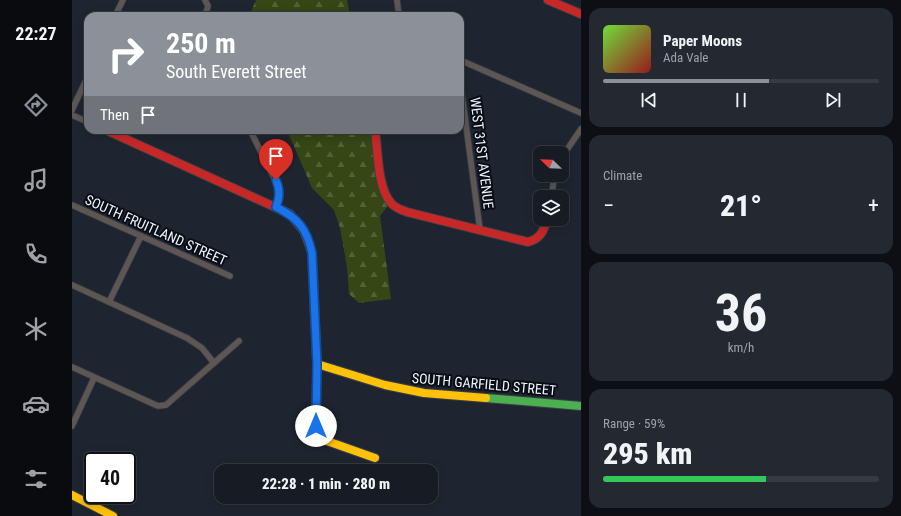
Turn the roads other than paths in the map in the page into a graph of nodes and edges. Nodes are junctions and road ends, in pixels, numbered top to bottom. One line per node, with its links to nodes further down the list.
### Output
1 (122, 0): 5 (street)
2 (397, 0): 7 (street)
3 (548, 0): 8 (street)
4 (206, 1): 6 (street)
5 (117, 12)
6 (207, 12)
7 (398, 12)
8 (581, 14)
9 (464, 63): 13 (street)
10 (84, 84): 11 (street)
11 (72, 110)
12 (464, 110): 24 (street, WEST 31ST AVENUE)
13 (581, 113)
14 (72, 115): 15 (street)
15 (84, 120)
16 (581, 129): 20 (street)
17 (115, 134): 22 (street)
18 (252, 134): 22 (street)
19 (376, 134): 24 (street)
20 (569, 147)
21 (72, 205): 25 (street, SOUTH FRUITLAND STREET)
22 (276, 207): 31 (street)
23 (545, 226): 24 (street)
24 (480, 230)
25 (141, 236): 26 (street, SOUTH FRUITLAND STREET); 28 (street)
26 (230, 276)
27 (72, 284): 28 (street)
28 (109, 302): 30 (street)
29 (239, 341): 30 (street)
30 (214, 363): 33 (street)
31 (317, 364): 34 (street, SOUTH GARFIELD STREET); 36 (street)
32 (72, 367): 33 (street)
33 (94, 378): 35 (street)
34 (581, 406)
35 (72, 426)
36 (375, 458)
37 (72, 495): 38 (street)
38 (113, 516)

